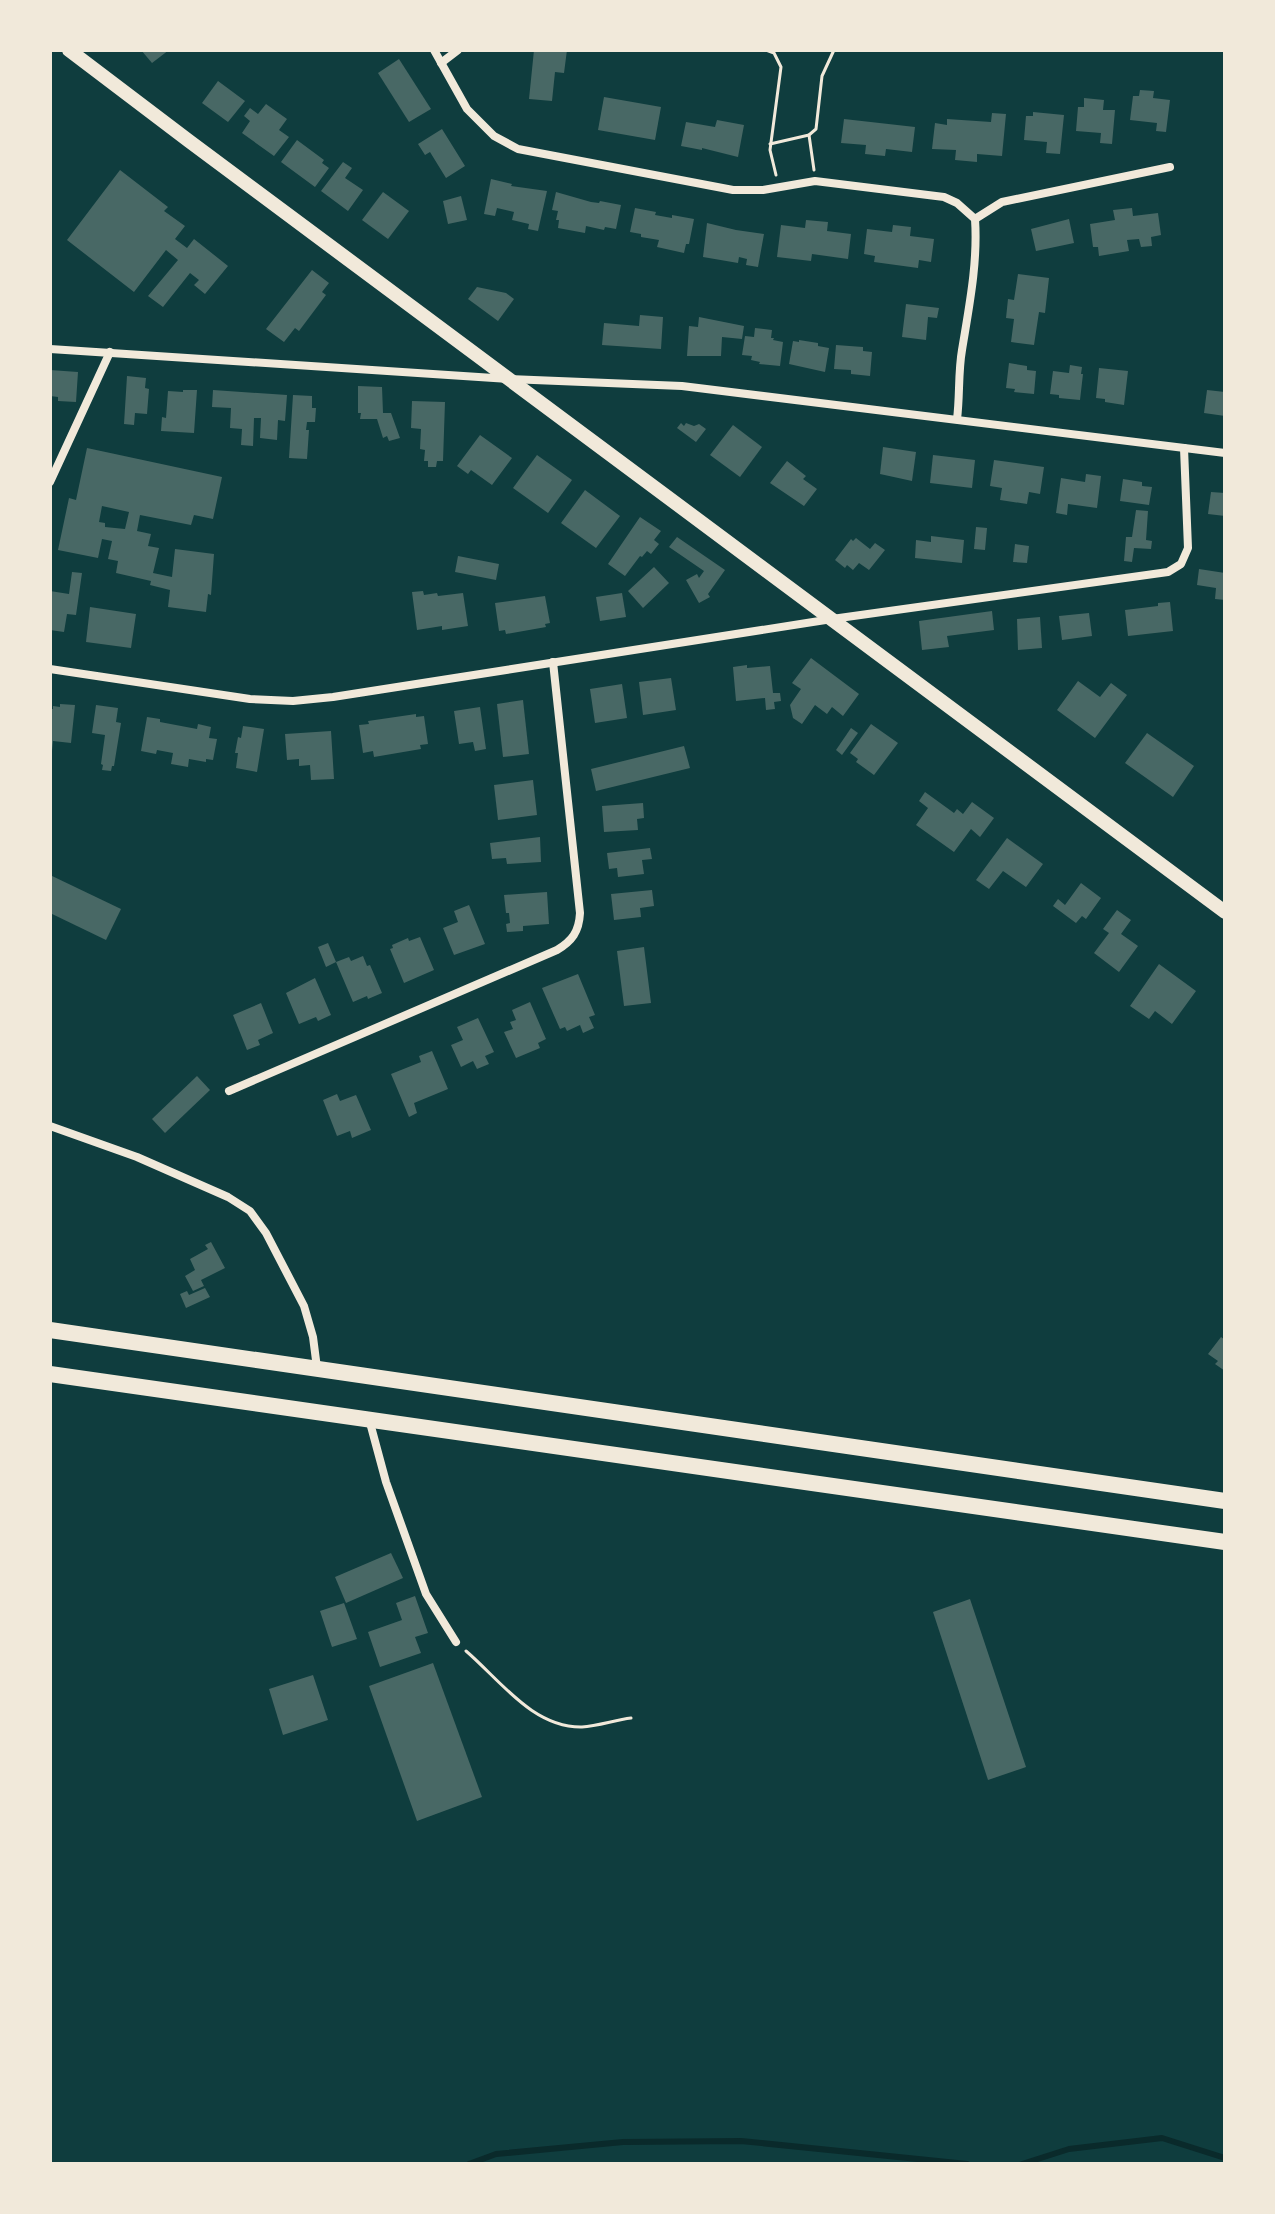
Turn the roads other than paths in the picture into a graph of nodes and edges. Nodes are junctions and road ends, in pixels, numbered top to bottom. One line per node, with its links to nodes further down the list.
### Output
1 (70, 50): 9 (street)
2 (434, 50): 4 (street)
3 (458, 50): 4 (street)
4 (441, 63): 6 (street)
5 (1170, 167): 6 (street)
6 (975, 219): 10 (street)
7 (50, 349): 8 (street)
8 (110, 352): 9 (street); 13 (street)
9 (509, 379): 10 (street); 14 (street)
10 (957, 419): 11 (street)
11 (1184, 448): 12 (street); 14 (street)
12 (1225, 453)
13 (50, 482)
14 (832, 619): 15 (street); 17 (street)
15 (553, 662): 16 (street); 18 (street)
16 (50, 669)
17 (1225, 912)
18 (229, 1091)
19 (50, 1126): 21 (street)
20 (50, 1330): 21 (main road)
21 (317, 1369): 24 (main road)
22 (50, 1374): 23 (main road)
23 (368, 1418): 25 (main road); 26 (street)
24 (1225, 1501)
25 (1225, 1542)
26 (456, 1642)

